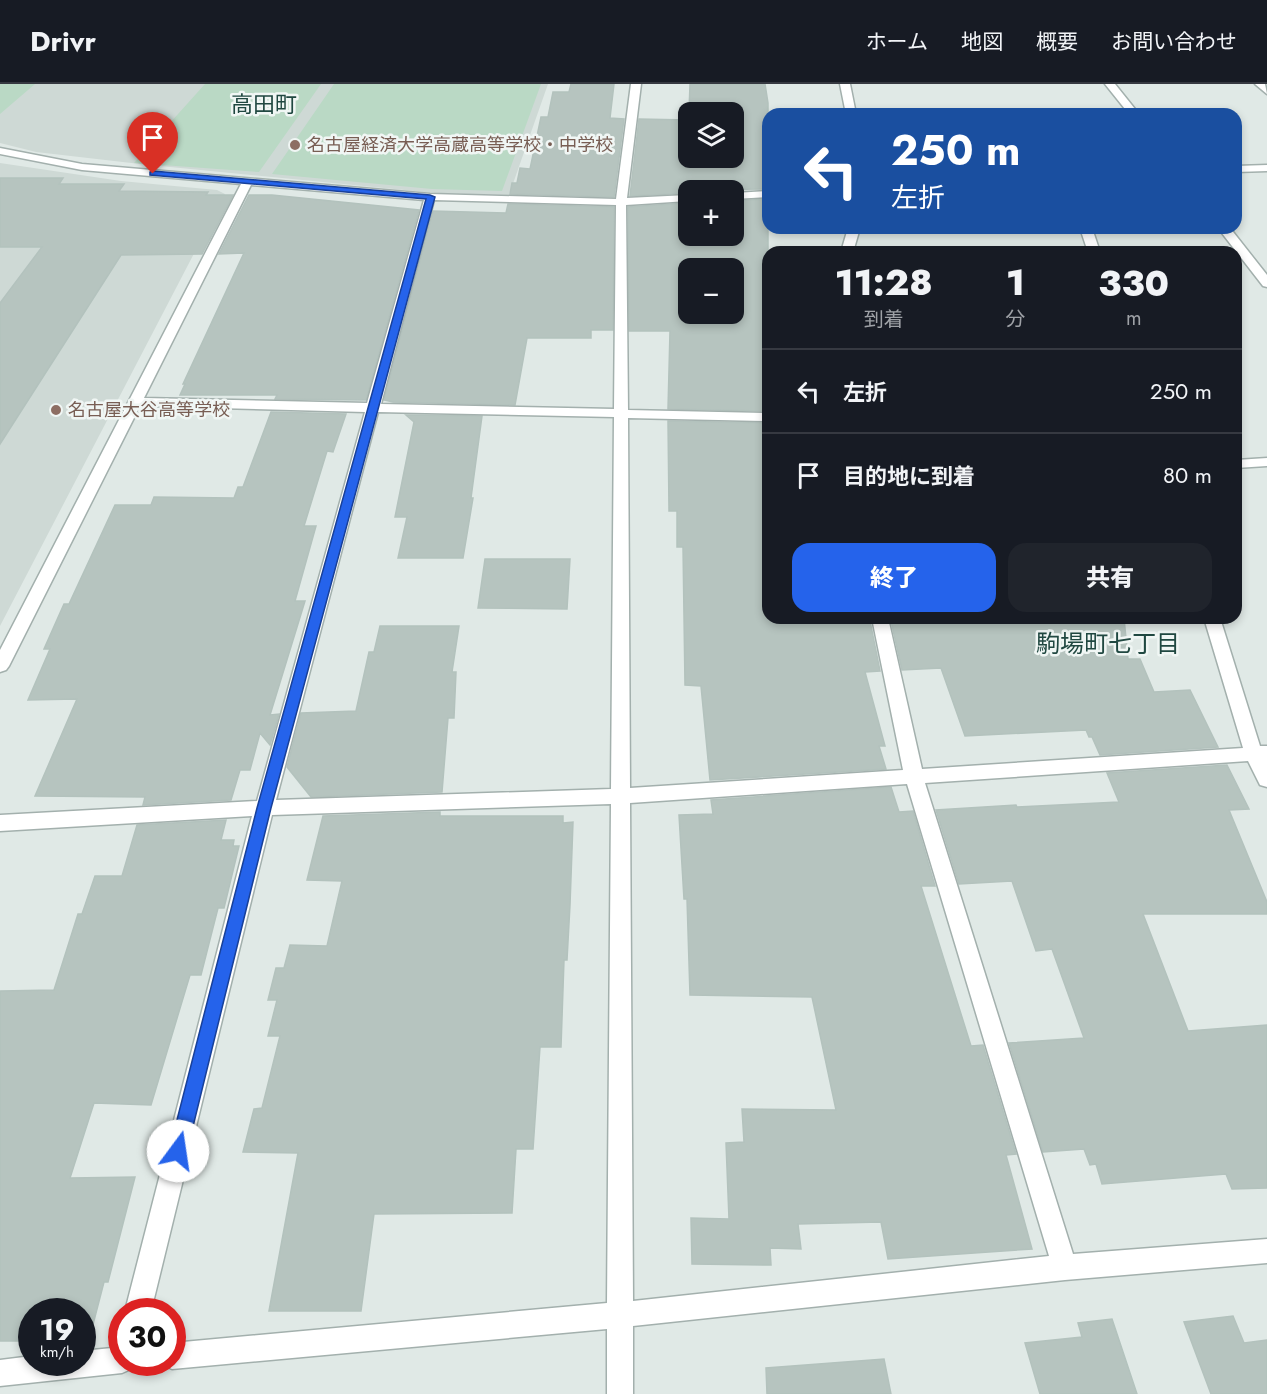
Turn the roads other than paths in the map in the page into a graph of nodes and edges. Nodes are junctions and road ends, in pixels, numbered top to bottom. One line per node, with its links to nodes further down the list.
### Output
1 (636, 84): 16 (street)
2 (845, 84): 6 (street)
3 (1110, 84): 7 (street)
4 (1260, 84): 5 (street)
5 (1267, 91)
6 (850, 108)
7 (1129, 108)
8 (0, 151): 11 (street)
9 (1267, 168): 10 (street)
10 (1242, 169)
11 (247, 183): 14 (street); 21 (street)
12 (762, 194): 13 (street)
13 (744, 195)
14 (430, 197): 16 (street); 22 (street)
15 (678, 199): 16 (street)
16 (621, 202): 23 (street)
17 (1229, 234): 18 (street)
18 (1238, 246)
19 (1242, 251): 20 (street)
20 (1267, 283)
21 (135, 402): 22 (street); 29 (street)
22 (372, 407): 23 (street); 34 (street)
23 (622, 413): 24 (street); 33 (street)
24 (762, 417)
25 (1267, 462): 26 (street)
26 (1242, 464)
27 (881, 624): 31 (street)
28 (1214, 624): 30 (street)
29 (0, 666)
30 (1261, 754): 31 (street); 32 (street)
31 (914, 777): 33 (street); 37 (street)
32 (1267, 780)
33 (619, 796): 34 (street); 39 (street)
34 (264, 808): 35 (street); 38 (street)
35 (0, 823)
36 (1267, 1251): 37 (street)
37 (1065, 1267): 39 (street)
38 (141, 1298)
39 (619, 1316): 40 (street); 43 (street)
40 (186, 1355)
41 (108, 1361): 42 (street)
42 (0, 1373)
43 (620, 1394)

